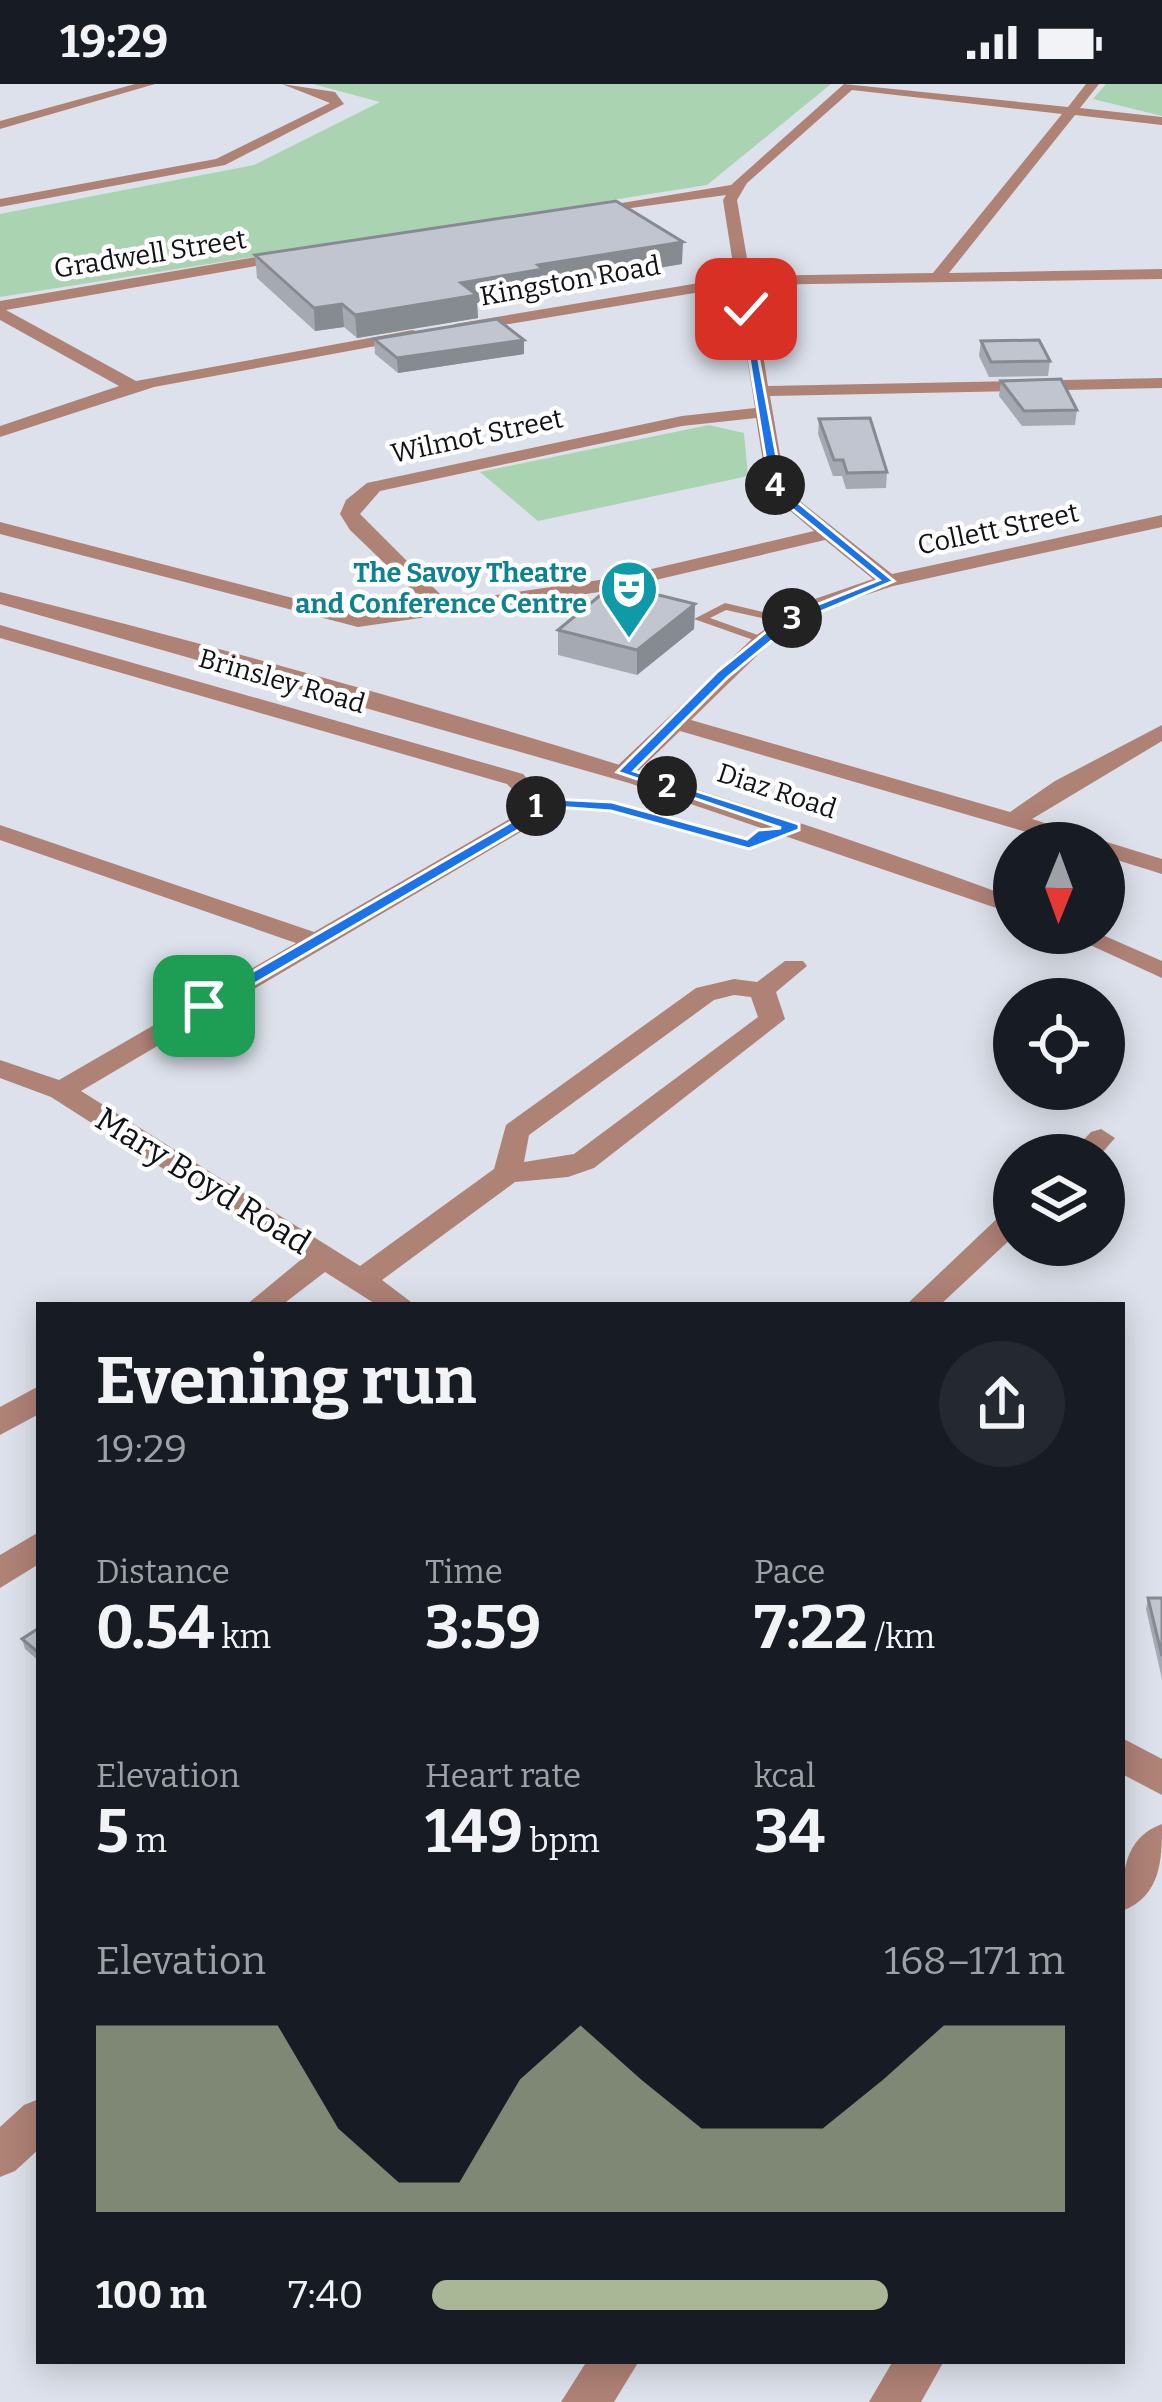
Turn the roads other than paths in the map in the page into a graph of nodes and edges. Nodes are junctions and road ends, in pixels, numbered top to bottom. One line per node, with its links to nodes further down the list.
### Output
1 (149, 84): 7 (street)
2 (288, 84): 9 (street)
3 (1093, 84): 5 (street)
4 (850, 85): 5 (street); 8 (street)
5 (1071, 112): 6 (street); 13 (street)
6 (1162, 121)
7 (0, 125)
8 (735, 189): 10 (street); 14 (street)
9 (0, 203)
10 (568, 213)
11 (315, 252): 15 (street, Gradwell Street)
12 (1162, 274): 13 (street, Kingston Road)
13 (938, 277): 14 (street, Kingston Road)
14 (741, 281): 17 (street, Kingston Road); 18 (street)
15 (0, 309): 17 (street)
16 (1162, 383): 18 (street)
17 (131, 386): 20 (street, Kingston Road)
18 (759, 391): 19 (street)
19 (763, 412): 23 (street); 27 (street, Wilmot Street)
20 (0, 432)
21 (1162, 521): 24 (street, Collett Street)
22 (0, 528): 27 (street)
23 (827, 534): 24 (street); 27 (street)
24 (888, 581): 28 (street, Collett Street)
25 (0, 584): 31 (street, Diaz Road)
26 (0, 598): 31 (street, Diaz Road)
27 (446, 611)
28 (788, 621): 30 (street, Collett Street); 30 (lane)
29 (0, 631): 41 (street, Brinsley Road)
30 (762, 640): 32 (street, Collett Street)
31 (310, 680): 34 (street, Diaz Road)
32 (675, 722): 34 (street, Collett Street); 35 (street, Diaz Road)
33 (1162, 732): 35 (street)
34 (624, 772): 40 (street, Diaz Road)
35 (1017, 818): 36 (street, Diaz Road)
36 (1029, 822)
37 (0, 832): 41 (street)
38 (1125, 855): 39 (street)
39 (1162, 867)
40 (993, 900)
41 (312, 940): 47 (street)
42 (1125, 954): 44 (street)
43 (794, 966): 45 (street)
44 (1162, 970)
45 (763, 990): 48 (street); 48 (street)
46 (0, 1069): 47 (street, Mary Boyd Road)
47 (61, 1091): 50 (street, Mary Boyd Road)
48 (508, 1173): 51 (street)
49 (993, 1238): 54 (street)
50 (325, 1257): 51 (street, Mary Boyd Road); 52 (street)
51 (361, 1280): 53 (street, Mary Boyd Road)
52 (265, 1302)
53 (395, 1302)
54 (924, 1302)
55 (36, 1399): 56 (street)
56 (0, 1423)
57 (36, 1547): 58 (street)
58 (0, 1574)
59 (1125, 1756): 60 (street)
60 (1162, 1779)
61 (1162, 1841): 62 (street)
62 (1125, 1889)
63 (36, 2123): 64 (street)
64 (0, 2156)
65 (614, 2364): 67 (street)
66 (919, 2364): 68 (street)
67 (585, 2402)
68 (893, 2402)

